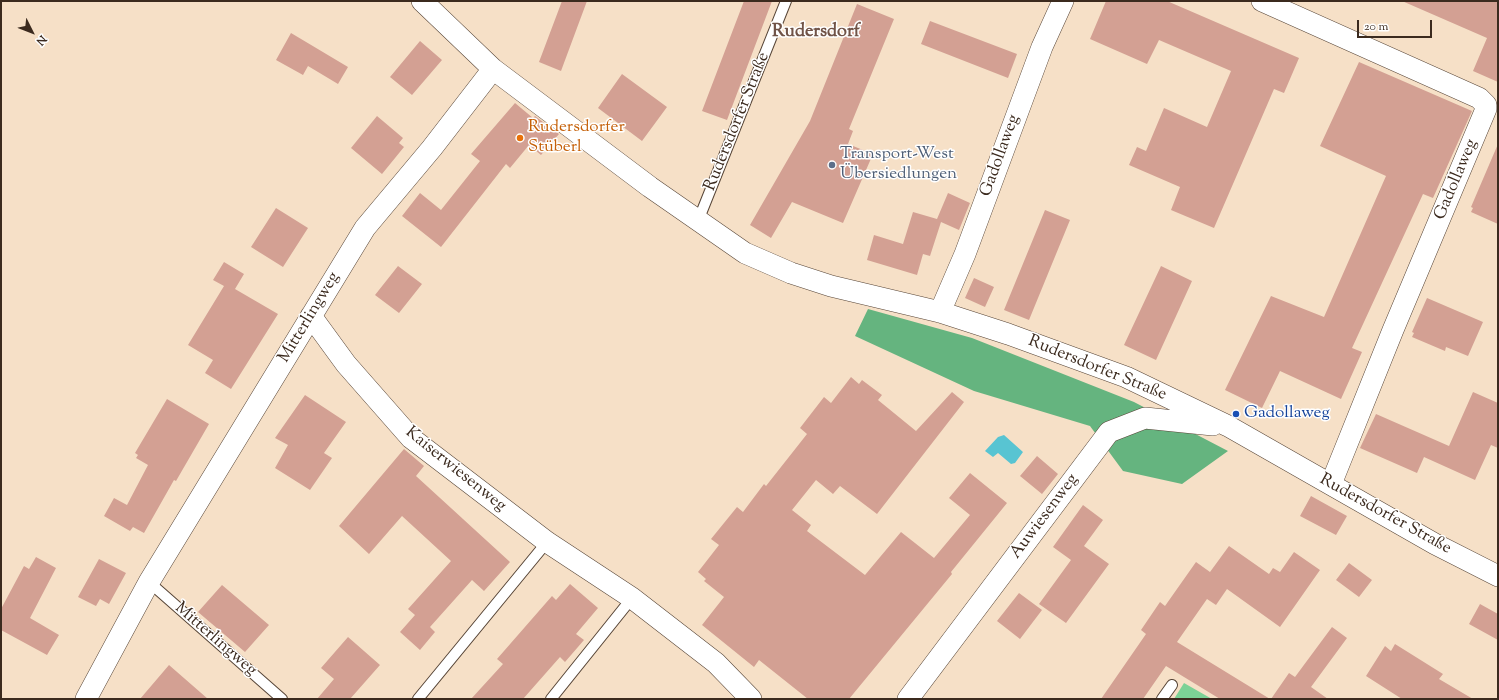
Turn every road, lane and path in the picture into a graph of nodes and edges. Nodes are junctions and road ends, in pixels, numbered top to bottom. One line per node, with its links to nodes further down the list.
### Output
1 (422, 1): 5 (street, Rudersdorfer Straße)
2 (786, 1): 6 (lane, Rudersdorfer Straße)
3 (1064, 1): 7 (street, Gadollaweg)
4 (1262, 1): 10 (street, Gadollaweg)
5 (493, 69): 6 (street, Rudersdorfer Straße); 8 (street, Mitterlingweg)
6 (698, 221): 7 (street, Rudersdorfer Straße)
7 (940, 312): 9 (street, Rudersdorfer Straße)
8 (311, 316): 11 (street, Kaiserwiesenweg); 13 (street, Mitterlingweg)
9 (1228, 426): 10 (street, Rudersdorfer Straße); 21 (street, Auwiesenweg)
10 (1331, 484): 12 (street, Rudersdorfer Straße)
11 (547, 542): 14 (street, Kaiserwiesenweg); 18 (lane)
12 (1498, 576)
13 (149, 582): 16 (street, Mitterlingweg); 17 (lane, Mitterlingweg)
14 (632, 598): 19 (lane); 20 (street, Kaiserwiesenweg)
15 (1172, 685): 22 (lane)
16 (86, 699)
17 (282, 699)
18 (418, 699)
19 (551, 699)
20 (751, 699)
21 (908, 699)
22 (1162, 699)

